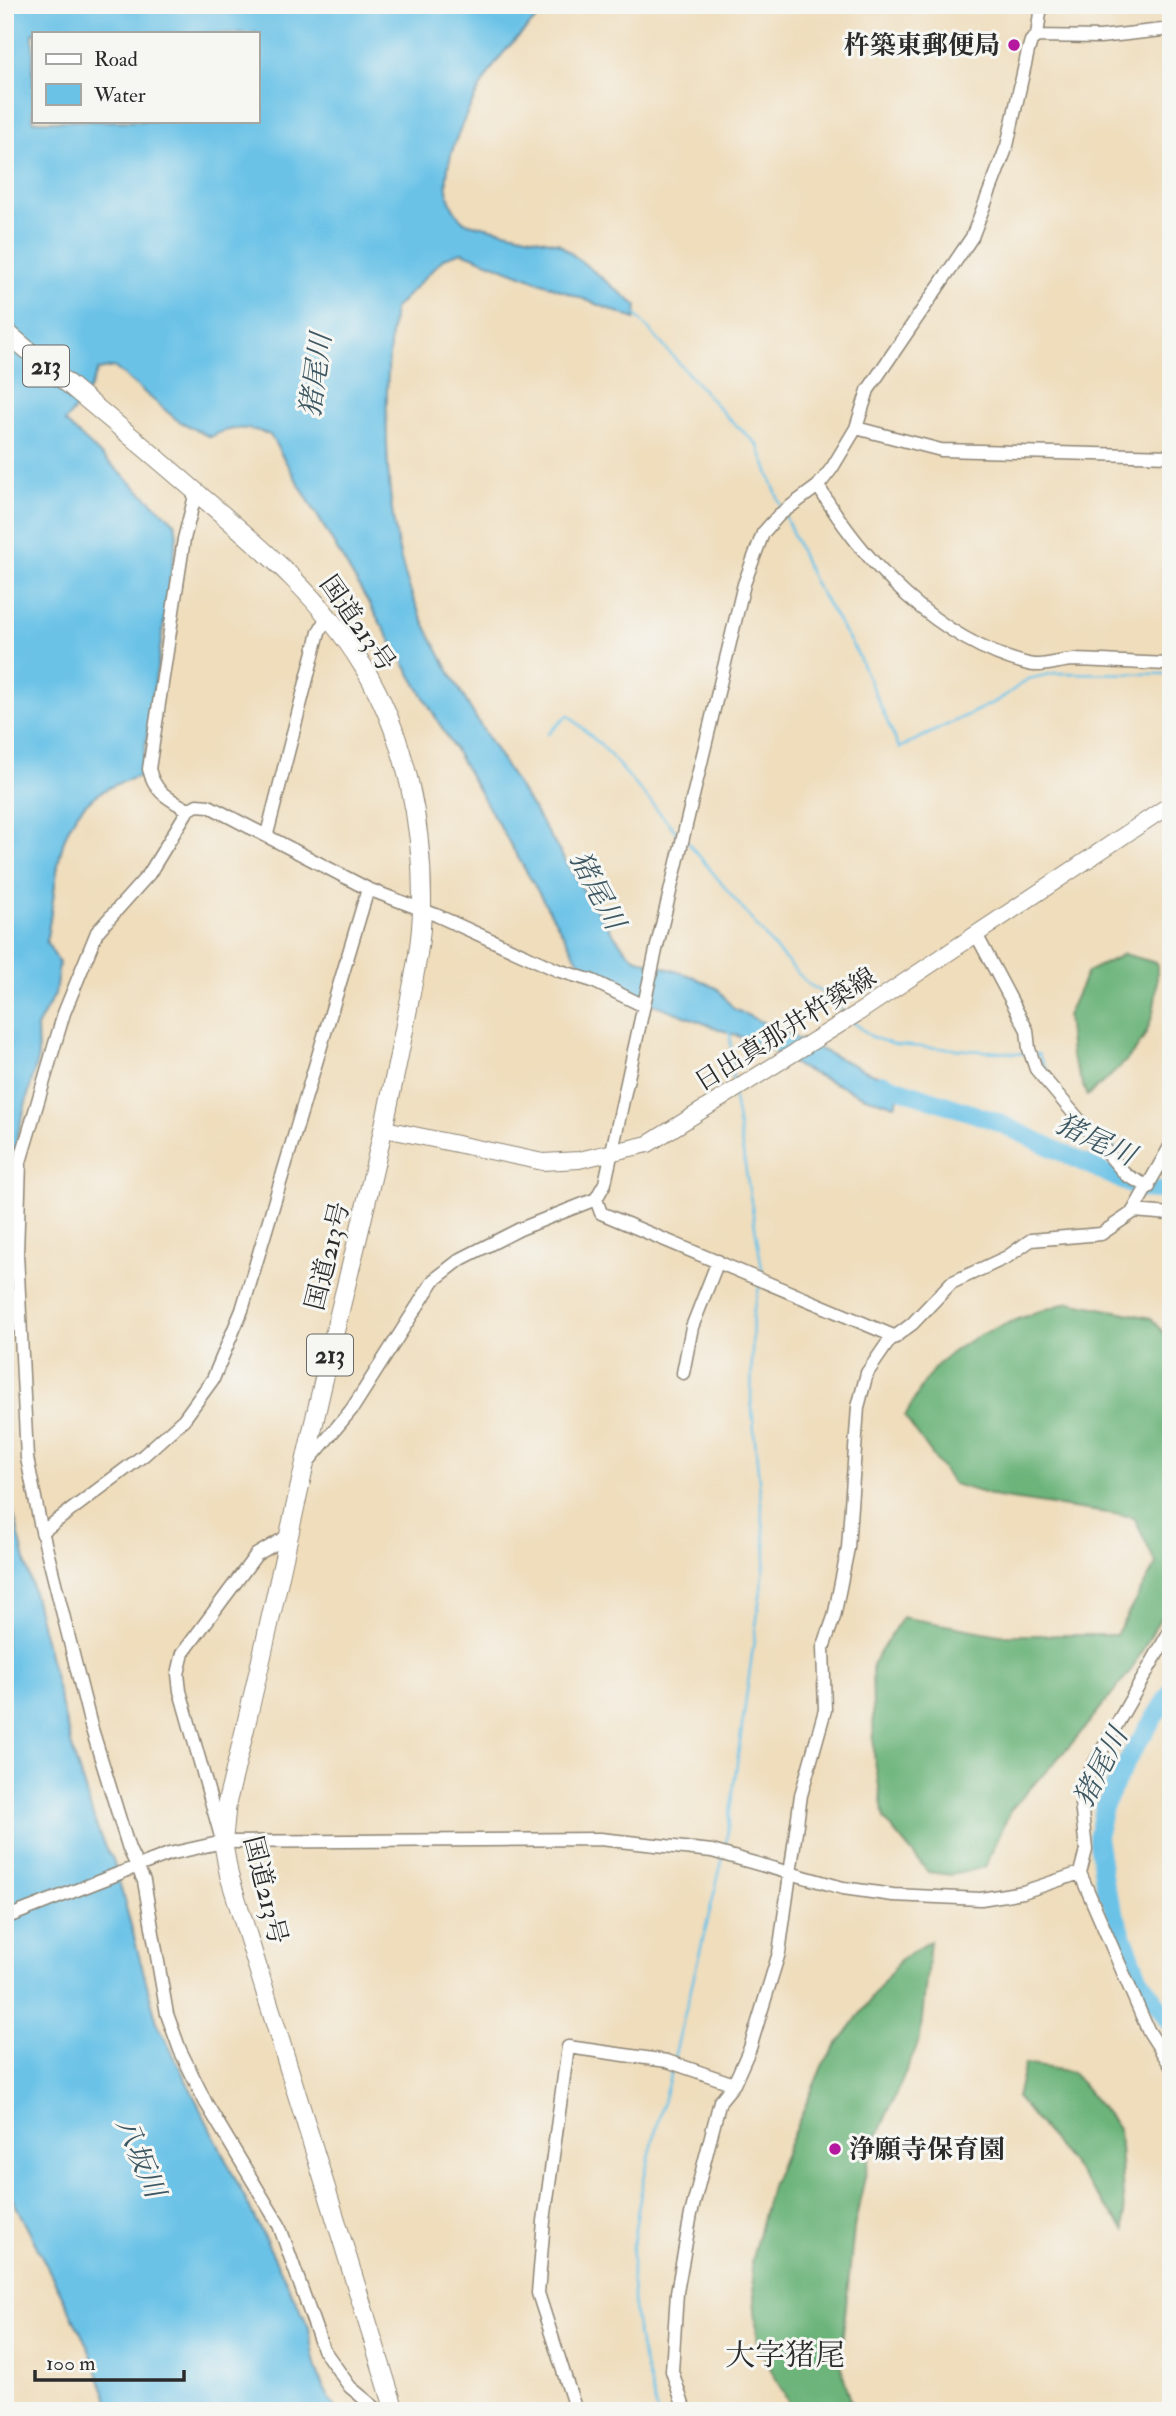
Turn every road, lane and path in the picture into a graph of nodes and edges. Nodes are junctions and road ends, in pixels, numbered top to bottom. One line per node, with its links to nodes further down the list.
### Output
1 (1041, 5): 3 (street)
2 (1171, 29): 3 (street)
3 (1037, 36): 5 (street)
4 (5, 331): 8 (highway, 国道213号 / 213)
5 (856, 428): 6 (street); 7 (street)
6 (1171, 456)
7 (818, 486): 10 (street); 17 (street)
8 (196, 492): 9 (highway, 国道213号 / 213); 12 (street)
9 (327, 616): 13 (street); 15 (highway, 国道213号 / 213)
10 (1171, 664)
11 (1171, 804): 16 (main road, 日出真那井杵築線)
12 (188, 810): 13 (street); 29 (street)
13 (267, 834): 14 (street)
14 (368, 889): 15 (street); 29 (street)
15 (422, 909): 17 (street); 18 (highway, 国道213号 / 213)
16 (976, 934): 20 (main road, 日出真那井杵築線); 21 (street)
17 (643, 1006): 20 (street)
18 (385, 1129): 20 (main road, 日出真那井杵築線); 28 (highway, 国道213号 / 213)
19 (1171, 1145): 21 (street)
20 (610, 1154): 22 (street)
21 (1149, 1187): 23 (street)
22 (596, 1199): 25 (street); 28 (street)
23 (1133, 1211): 24 (street); 26 (street)
24 (1171, 1214)
25 (718, 1261): 26 (street); 27 (street)
26 (895, 1336): 34 (street)
27 (683, 1373)
28 (302, 1469): 30 (highway, 国道213号 / 213)
29 (42, 1532): 33 (street)
30 (288, 1536): 32 (highway, 国道213号 / 213); 32 (street)
31 (1171, 1629): 35 (street)
32 (223, 1842): 33 (street); 34 (street); 40 (highway, 国道213号 / 213)
33 (137, 1867): 36 (street); 39 (street)
34 (790, 1871): 35 (street); 38 (street)
35 (1080, 1873): 37 (street)
36 (5, 1918)
37 (1171, 2066)
38 (734, 2084): 41 (street); 42 (street)
39 (379, 2411)
40 (395, 2411)
41 (576, 2411)
42 (685, 2411)

